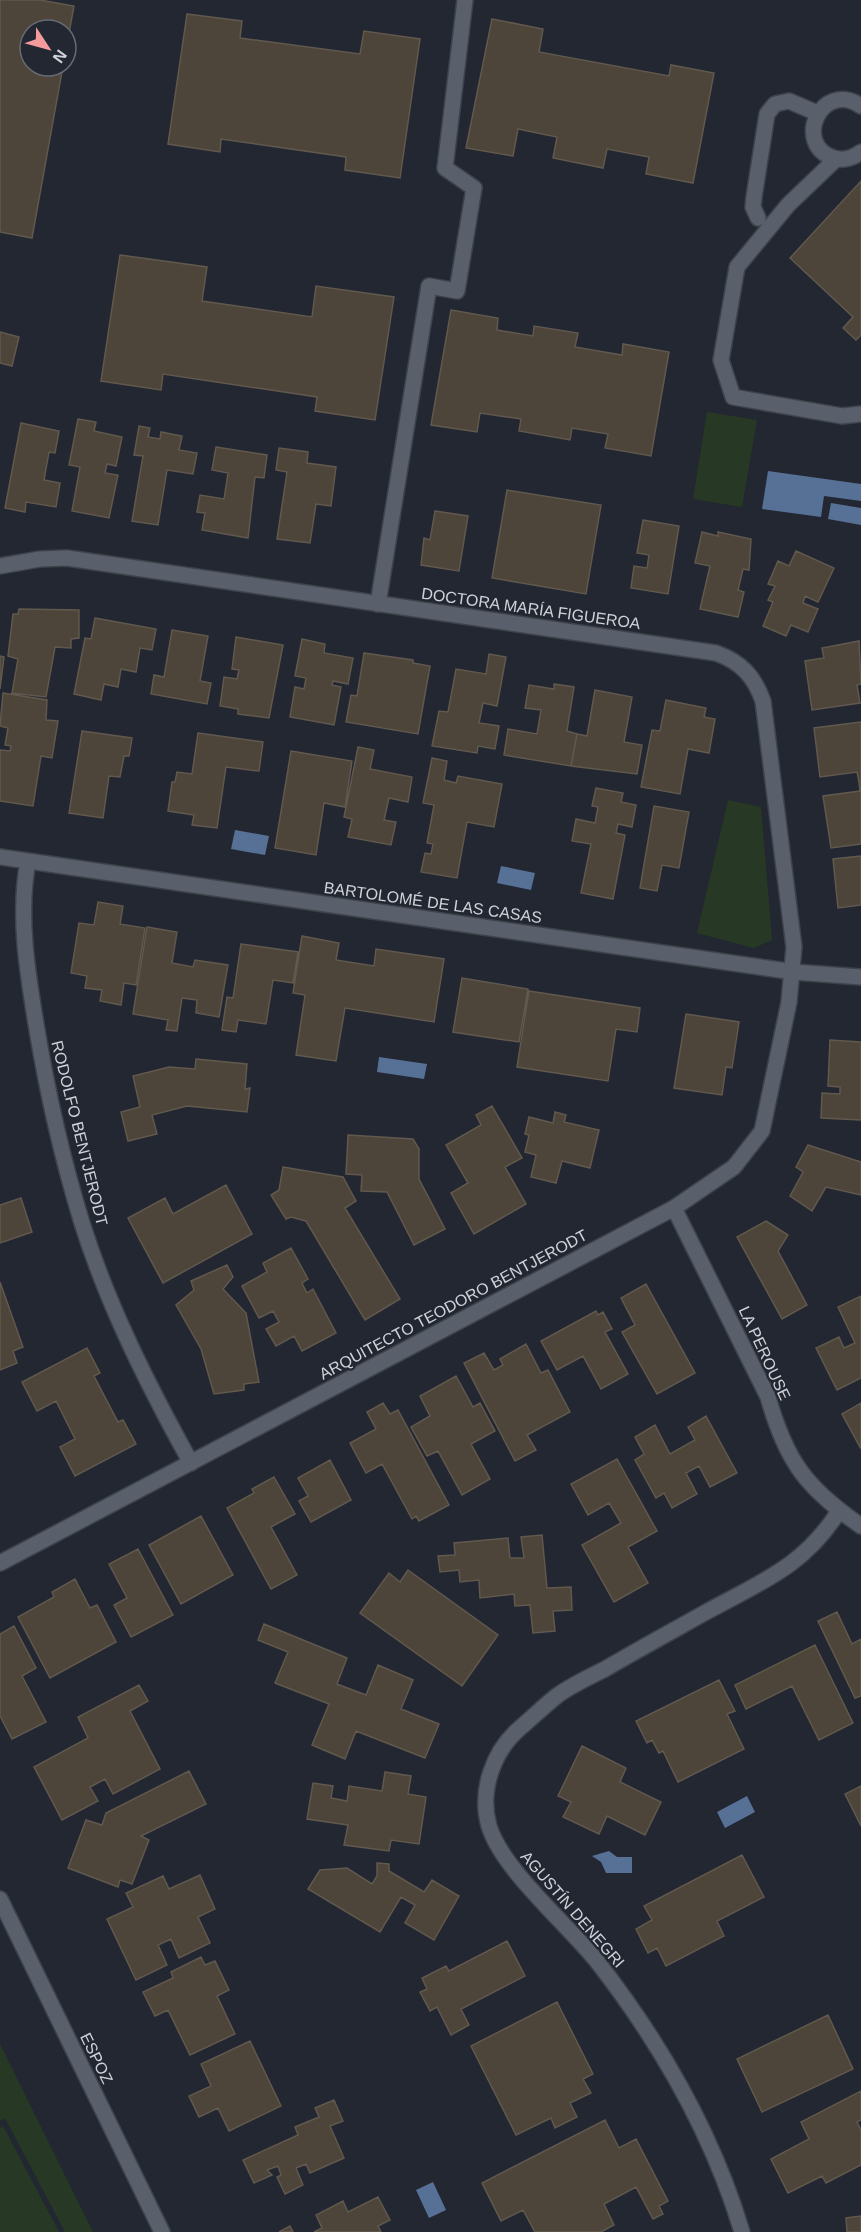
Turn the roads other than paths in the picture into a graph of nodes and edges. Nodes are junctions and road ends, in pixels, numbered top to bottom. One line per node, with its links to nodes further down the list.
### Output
1 (465, 0): 9 (street)
2 (860, 104): 3 (street)
3 (817, 114): 5 (street); 6 (street)
4 (861, 152): 5 (street)
5 (836, 159): 7 (street)
6 (758, 218)
7 (861, 414)
8 (0, 566): 9 (street, DOCTORA MARÍA FIGUEROA)
9 (378, 604): 12 (street, DOCTORA MARÍA FIGUEROA)
10 (0, 857): 11 (street, BARTOLOMÉ DE LAS CASAS)
11 (28, 861): 12 (street, BARTOLOMÉ DE LAS CASAS); 15 (street, RODOLFO BENTJERODT)
12 (794, 972): 13 (street, BARTOLOMÉ DE LAS CASAS); 14 (street, ARQUITECTO TEODORO BENTJERODT)
13 (861, 977)
14 (674, 1208): 15 (street, ARQUITECTO TEODORO BENTJERODT); 16 (street, LA PEROUSE)
15 (190, 1463): 18 (street, ARQUITECTO TEODORO BENTJERODT)
16 (839, 1511): 17 (street, LA PEROUSE); 21 (street, AGUSTÍN DENEGRI)
17 (861, 1526)
18 (0, 1563)
19 (0, 1899): 20 (street, ESPOZ)
20 (162, 2232)
21 (742, 2232)

